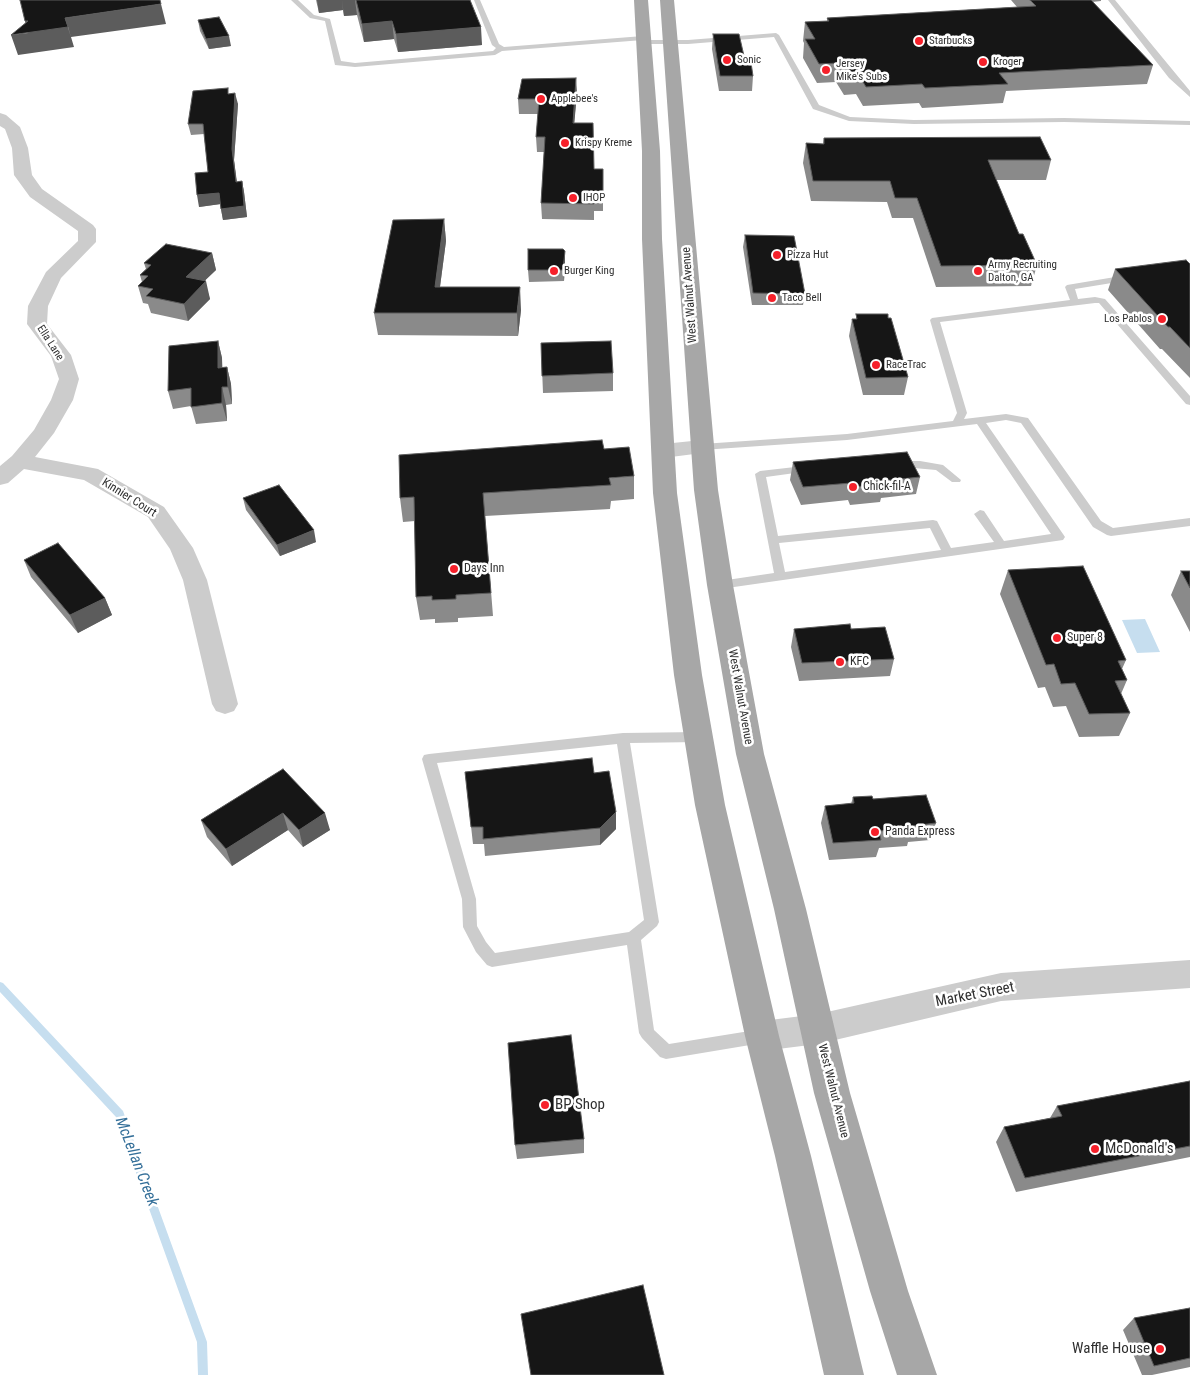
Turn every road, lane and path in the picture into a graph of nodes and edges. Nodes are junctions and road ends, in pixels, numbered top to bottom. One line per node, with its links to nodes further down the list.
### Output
1 (294, 0): 7 (lane)
2 (477, 0): 7 (lane)
3 (641, 0): 6 (main road, West Walnut Avenue)
4 (667, 0): 6 (main road, West Walnut Avenue)
5 (1111, 0): 8 (lane)
6 (652, 41): 7 (lane); 10 (lane); 16 (main road, West Walnut Avenue); 17 (main road, West Walnut Avenue)
7 (501, 48)
8 (1190, 95)
9 (0, 118): 18 (street, Ella Lane)
10 (1190, 123)
11 (1134, 277): 12 (lane)
12 (1074, 302): 13 (lane); 15 (lane)
13 (1190, 402)
14 (980, 420): 15 (lane); 24 (lane); 26 (lane)
15 (958, 422): 16 (lane)
16 (702, 447): 17 (street); 29 (main road, West Walnut Avenue)
17 (663, 450): 31 (main road, West Walnut Avenue)
18 (20, 461): 21 (street, Ella Lane); 30 (street, Kinnier Court)
19 (885, 464): 22 (lane)
20 (795, 470): 25 (lane)
21 (0, 478)
22 (956, 480)
23 (980, 514): 26 (lane)
24 (1190, 522)
25 (773, 540): 27 (lane); 28 (lane)
26 (1001, 545): 27 (lane)
27 (948, 553): 28 (lane)
28 (780, 576): 29 (lane)
29 (720, 585): 35 (main road, West Walnut Avenue)
30 (226, 704)
31 (699, 737): 32 (lane); 36 (main road, West Walnut Avenue)
32 (624, 738): 33 (lane); 33 (lane)
33 (634, 938): 36 (lane)
34 (1190, 974): 35 (street, Market Street)
35 (818, 1028): 36 (street, Market Street); 38 (main road, West Walnut Avenue)
36 (762, 1036): 37 (main road, West Walnut Avenue)
37 (844, 1375)
38 (917, 1375)

